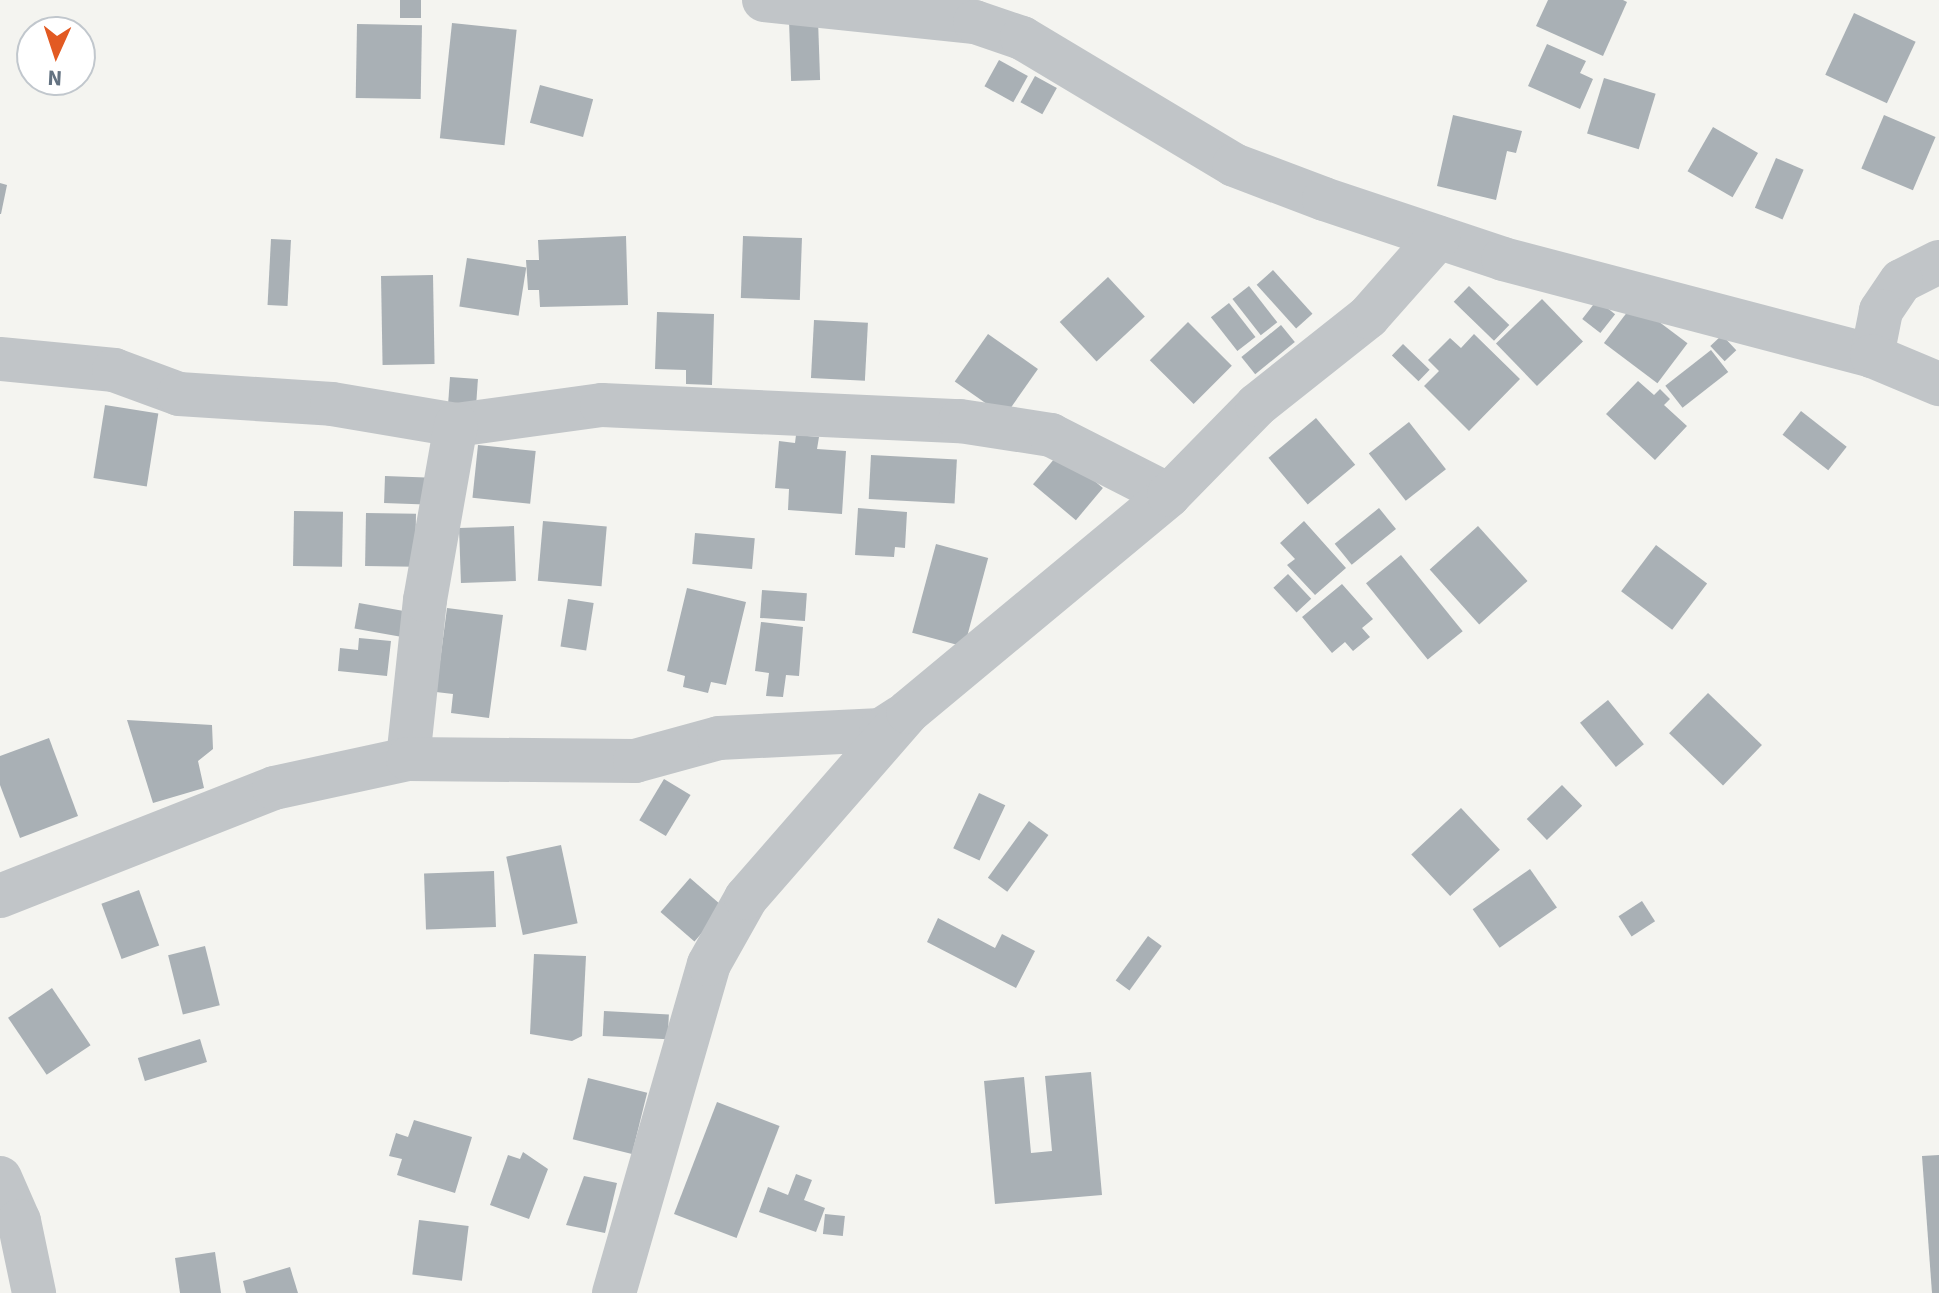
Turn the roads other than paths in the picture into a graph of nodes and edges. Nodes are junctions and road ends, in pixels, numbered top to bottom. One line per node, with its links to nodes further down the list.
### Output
1 (764, 0): 2 (street)
2 (1438, 238): 4 (street); 8 (street)
3 (1939, 262): 4 (street)
4 (1872, 356): 6 (street)
5 (0, 359): 7 (street)
6 (1939, 384)
7 (456, 425): 8 (street); 10 (street)
8 (1169, 495): 9 (street)
9 (908, 712): 10 (street); 14 (street)
10 (408, 759): 11 (street)
11 (0, 896)
12 (0, 1178): 13 (street)
13 (34, 1293)
14 (614, 1293)

